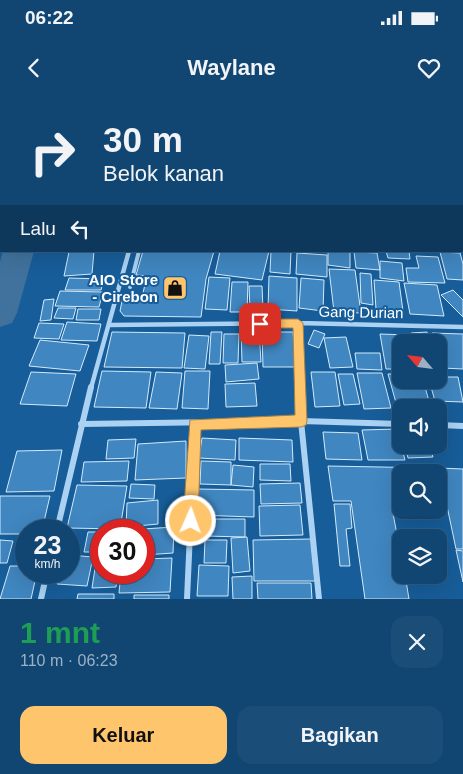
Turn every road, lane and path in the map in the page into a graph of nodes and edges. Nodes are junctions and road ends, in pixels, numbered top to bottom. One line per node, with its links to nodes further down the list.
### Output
1 (130, 252): 5 (street)
2 (140, 252): 3 (lane)
3 (130, 288)
4 (298, 323): 5 (street, Gang Durian); 6 (street, Gang Durian); 7 (street)
5 (109, 325): 8 (street)
6 (463, 327)
7 (301, 421): 9 (street); 10 (street); 17 (street)
8 (81, 424): 9 (street); 13 (street)
9 (195, 424): 16 (street)
10 (392, 424)
11 (447, 425): 12 (street)
12 (463, 426)
13 (59, 519)
14 (44, 584): 15 (street)
15 (41, 599)
16 (187, 599)
17 (319, 599)

